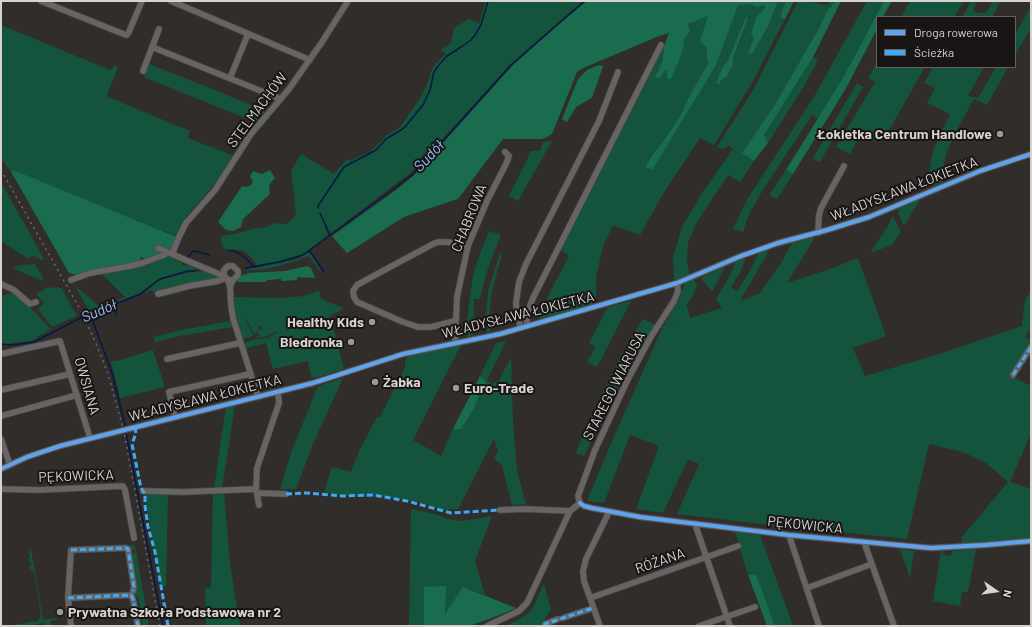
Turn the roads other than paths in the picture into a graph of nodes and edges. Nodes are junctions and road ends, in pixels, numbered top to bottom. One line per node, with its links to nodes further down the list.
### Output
1 (41, 1): 2 (street)
2 (142, 1)
3 (171, 1): 8 (street)
4 (348, 1): 6 (street, STELMACHÓW)
5 (330, 17): 6 (street)
6 (336, 21): 11 (street, STELMACHÓW)
7 (159, 29): 10 (street)
8 (248, 34): 11 (street); 14 (street)
9 (661, 45): 32 (street)
10 (152, 47): 12 (street); 14 (street)
11 (310, 60): 15 (street, STELMACHÓW)
12 (143, 71)
13 (618, 72): 33 (street)
14 (230, 78): 15 (street)
15 (281, 99): 22 (street, STELMACHÓW)
16 (505, 152): 20 (street, CHABROWA)
17 (1031, 154): 19 (street, WŁADYSŁAWA ŁOKIETKA)
18 (844, 166): 19 (street)
19 (818, 233): 27 (street, WŁADYSŁAWA ŁOKIETKA)
20 (468, 246): 31 (street, CHABROWA); 31 (street)
21 (158, 248): 22 (street)
22 (170, 253): 24 (street); 26 (street)
23 (225, 269): 24 (street); 25 (street); 25 (street)
24 (209, 270): 25 (street)
25 (228, 279): 29 (street); 34 (street)
26 (72, 280)
27 (677, 283): 32 (street, WŁADYSŁAWA ŁOKIETKA); 56 (street, STAREGO WIARUSA)
28 (1, 284): 30 (street)
29 (158, 294)
30 (36, 302)
31 (455, 321): 35 (street, CHABROWA)
32 (527, 326): 33 (street, WŁADYSŁAWA ŁOKIETKA)
33 (521, 328): 35 (street, WŁADYSŁAWA ŁOKIETKA)
34 (240, 343): 38 (street); 40 (street)
35 (455, 343): 43 (street, WŁADYSŁAWA ŁOKIETKA)
36 (1031, 347): 41 (street)
37 (1, 354): 39 (street, OWSIANA)
38 (167, 359)
39 (70, 374): 42 (street); 44 (street, OWSIANA)
40 (250, 374): 45 (street); 47 (street)
41 (1013, 375)
42 (1, 390)
43 (278, 392): 45 (street, WŁADYSŁAWA ŁOKIETKA); 54 (street)
44 (77, 395): 46 (street); 48 (street, OWSIANA)
45 (258, 397): 47 (street, WŁADYSŁAWA ŁOKIETKA)
46 (1, 416)
47 (175, 417): 48 (street, WŁADYSŁAWA ŁOKIETKA)
48 (90, 438): 50 (street, WŁADYSŁAWA ŁOKIETKA)
49 (1, 439): 50 (street)
50 (10, 465): 51 (street, WŁADYSŁAWA ŁOKIETKA)
51 (1, 469)
52 (1, 489): 63 (street, PĘKOWICKA)
53 (143, 491): 54 (street)
54 (257, 491): 55 (street); 57 (street)
55 (286, 494)
56 (580, 503): 59 (street); 60 (street, PĘKOWICKA)
57 (259, 505)
58 (500, 510): 59 (street)
59 (570, 511): 78 (street)
60 (609, 512): 61 (street, PĘKOWICKA); 72 (street)
61 (695, 524): 62 (street, PĘKOWICKA); 67 (street)
62 (789, 535): 65 (street, PĘKOWICKA); 69 (street)
63 (134, 538)
64 (1031, 541): 65 (street, PĘKOWICKA)
65 (864, 542): 68 (street)
66 (738, 546): 67 (street, RÓŻANA)
67 (706, 557): 72 (street, RÓŻANA); 75 (street)
68 (872, 564): 69 (street); 84 (street)
69 (807, 588): 83 (street)
70 (133, 591): 71 (street)
71 (68, 598): 76 (street); 77 (street)
72 (590, 598): 74 (street)
73 (754, 607): 75 (street)
74 (593, 608): 79 (street); 80 (street)
75 (726, 616): 81 (street); 82 (street)
76 (71, 626)
77 (138, 626)
78 (487, 626)
79 (545, 626)
80 (600, 626)
81 (699, 626)
82 (730, 626)
83 (819, 626)
84 (893, 626)

